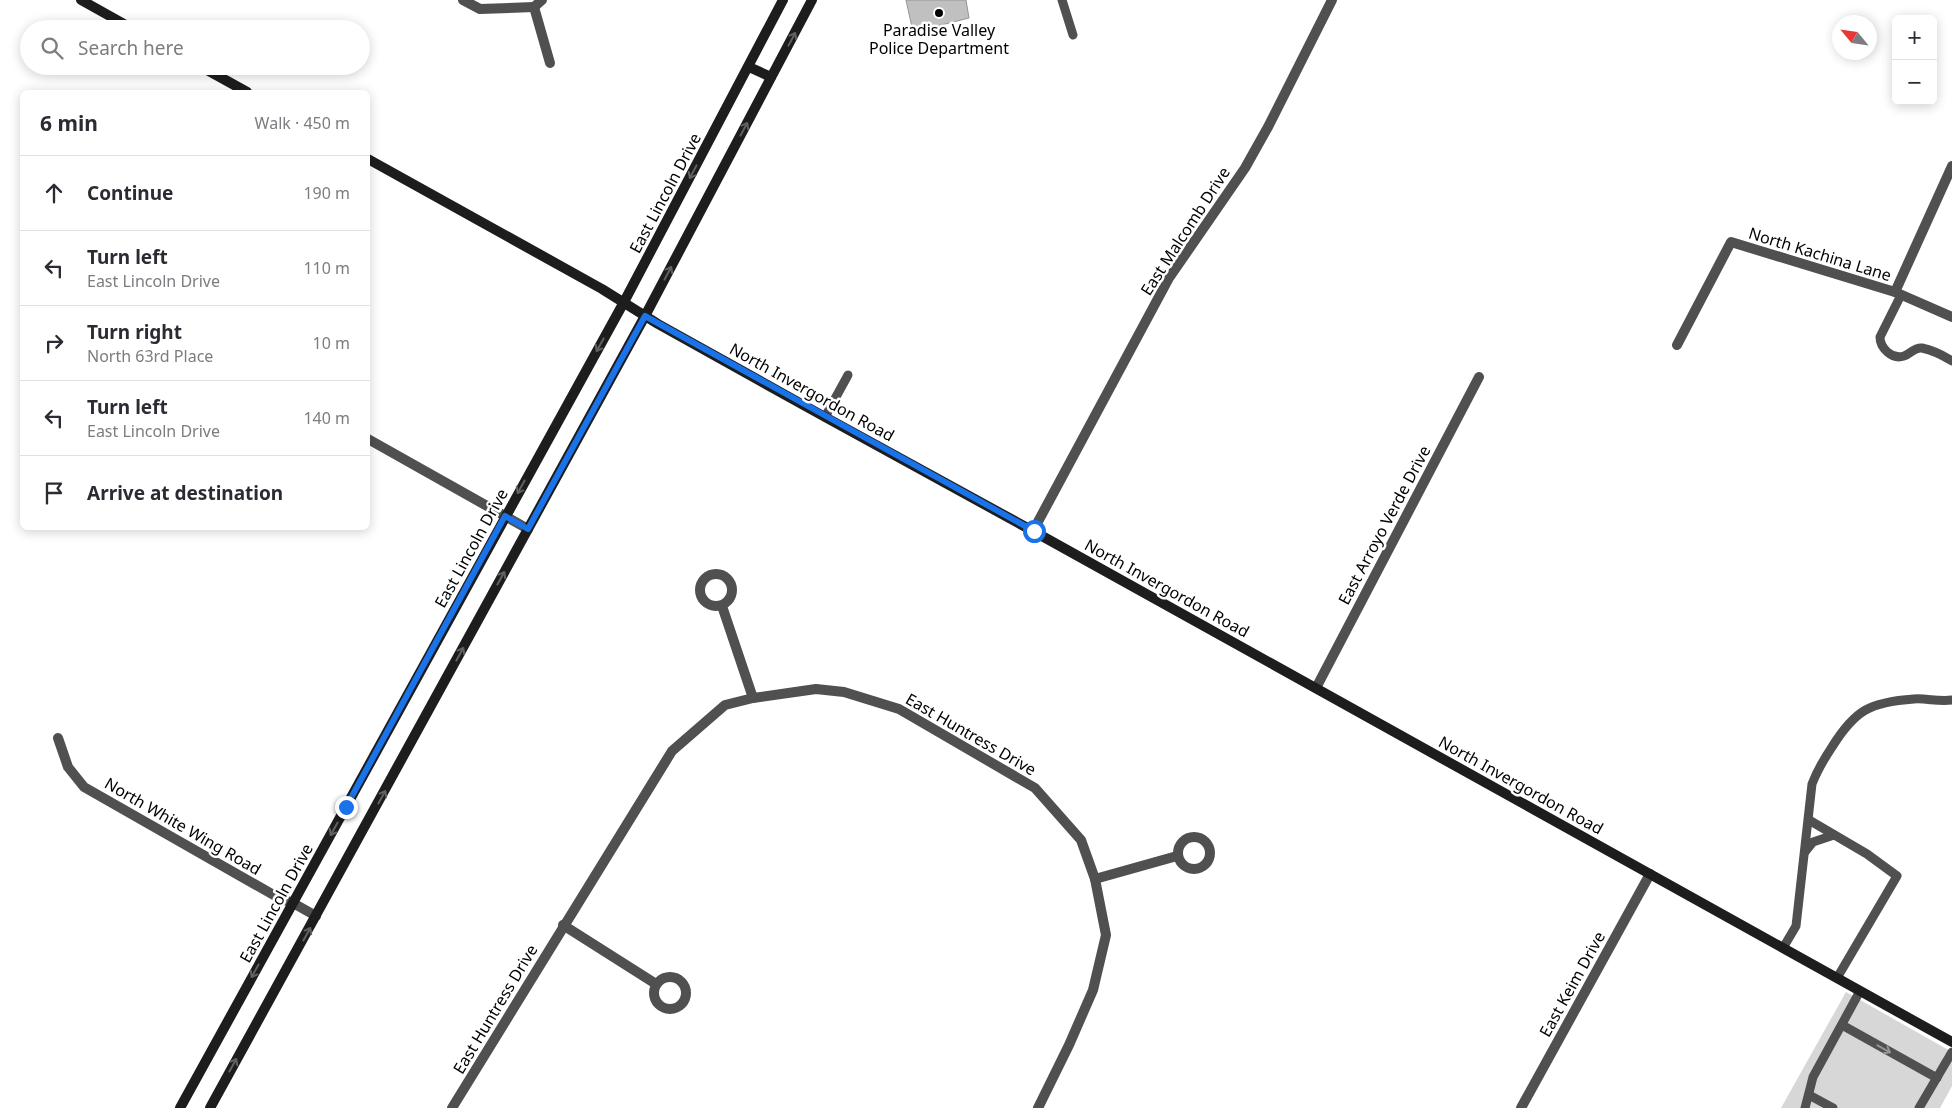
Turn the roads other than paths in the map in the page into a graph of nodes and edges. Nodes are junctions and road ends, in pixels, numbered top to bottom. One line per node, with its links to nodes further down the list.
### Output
1 (82, 0): 8 (main road)
2 (463, 0): 7 (street)
3 (783, 0): 11 (main road, East Lincoln Drive)
4 (812, 0): 13 (main road, one-way to 4)
5 (1062, 0): 9 (lane)
6 (1332, 0): 29 (street, East Malcomb Drive)
7 (538, 3): 10 (street)
8 (117, 20)
9 (1073, 35)
10 (550, 63)
11 (748, 67): 13 (main road); 18 (main road, East Lincoln Drive, one-way to 18)
12 (216, 75): 14 (main road)
13 (771, 78): 19 (main road, one-way to 13)
14 (243, 90)
15 (370, 160): 18 (main road, North Invergordon Road)
16 (1952, 166): 17 (street)
17 (1898, 294): 20 (street, North Kachina Lane); 21 (street, North Kachina Lane); 22 (lane)
18 (624, 302): 19 (main road, North Invergordon Road); 27 (main road, East Lincoln Drive, one-way to 27)
19 (645, 316): 25 (main road, North Invergordon Road); 28 (main road)
20 (1952, 317)
21 (1677, 344)
22 (1952, 361)
23 (848, 375): 25 (lane)
24 (1479, 376): 31 (street, East Arroyo Verde Drive)
25 (825, 417): 29 (main road, North Invergordon Road)
26 (370, 440): 27 (street)
27 (505, 516): 28 (street); 41 (main road, East Lincoln Drive, one-way to 41)
28 (528, 529): 42 (main road, one-way to 28)
29 (1034, 531): 31 (main road, North Invergordon Road)
30 (722, 606): 32 (street)
31 (1316, 688): 39 (main road, North Invergordon Road)
32 (753, 698): 40 (street, East Huntress Drive); 43 (street, East Huntress Drive)
33 (1952, 700): 35 (lane)
34 (58, 738): 41 (street, North White Wing Road)
35 (1808, 820): 36 (lane); 37 (lane)
36 (1834, 834): 37 (lane); 45 (lane)
37 (1805, 852): 44 (lane)
38 (1178, 856): 40 (street)
39 (1650, 874): 44 (main road, North Invergordon Road); 57 (street, East Keim Drive)
40 (1095, 879): 56 (street, East Huntress Drive)
41 (293, 903): 42 (street, North White Wing Road); 53 (main road, East Lincoln Drive, one-way to 53)
42 (316, 916): 54 (main road, one-way to 42)
43 (563, 926): 46 (street); 55 (street, East Huntress Drive)
44 (1783, 948): 45 (main road, North Invergordon Road)
45 (1837, 978): 47 (main road, North Invergordon Road)
46 (656, 984)
47 (1860, 991): 48 (lane); 49 (main road, North Invergordon Road)
48 (1842, 1025): 51 (lane, one-way to 51); 52 (lane)
49 (1952, 1042)
50 (1952, 1052): 51 (lane)
51 (1937, 1078): 60 (lane)
52 (1809, 1095): 58 (lane); 59 (lane)
53 (180, 1108)
54 (210, 1108)
55 (452, 1108)
56 (1038, 1108)
57 (1521, 1108)
58 (1805, 1108)
59 (1833, 1108)
60 (1919, 1108)

